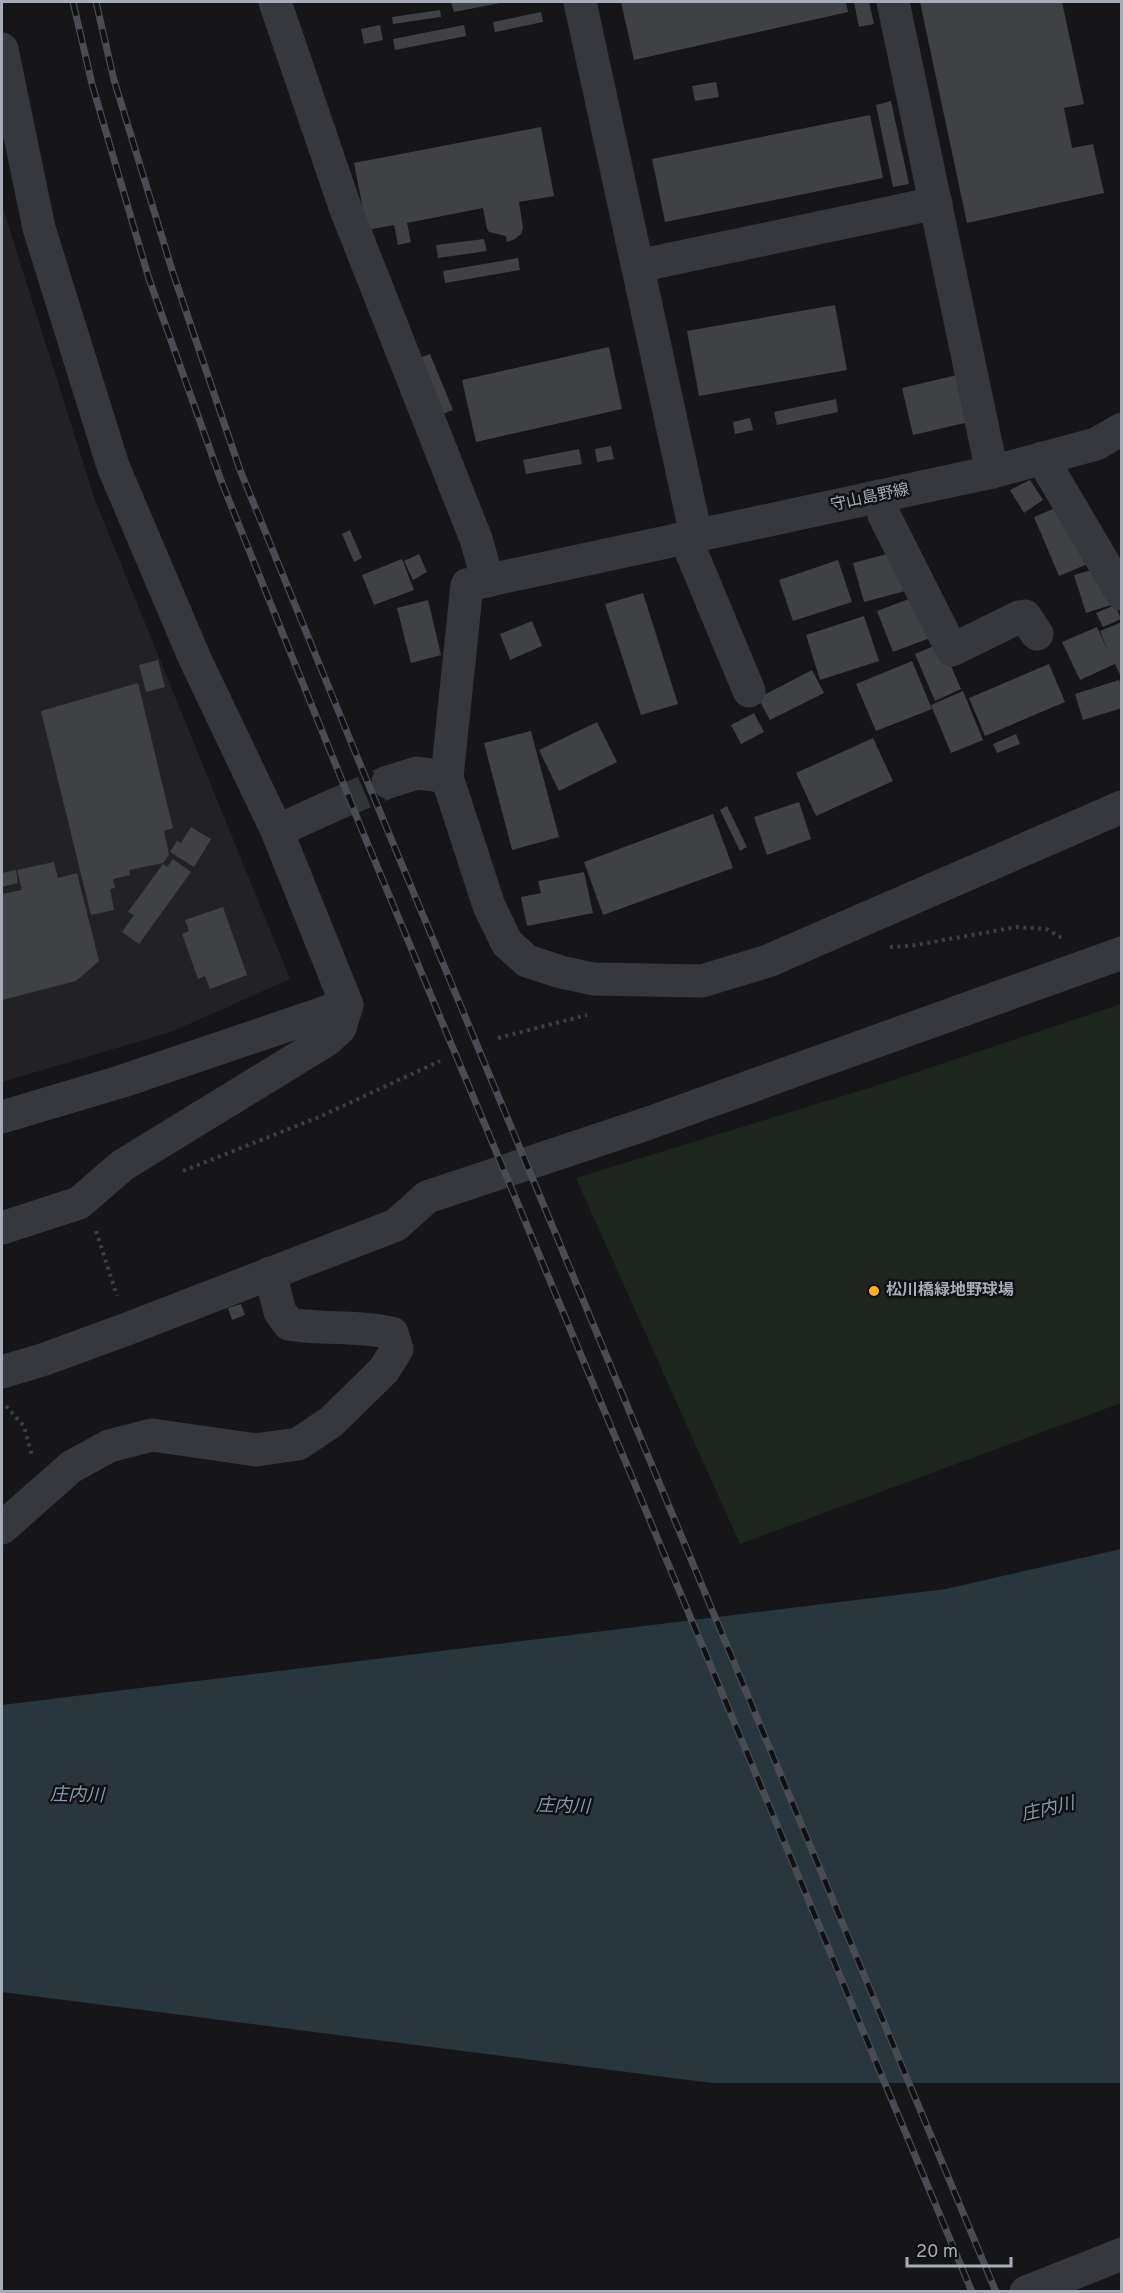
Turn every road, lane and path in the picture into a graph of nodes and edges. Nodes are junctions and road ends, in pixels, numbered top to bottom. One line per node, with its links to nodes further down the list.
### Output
1 (275, 2): 12 (street)
2 (580, 2): 6 (street)
3 (893, 2): 5 (street)
4 (2, 49): 20 (street)
5 (936, 203): 6 (street); 9 (street)
6 (638, 266): 11 (street)
7 (1122, 429): 8 (street, 守山島野線)
8 (1042, 458): 9 (street, 守山島野線); 13 (street)
9 (992, 472): 10 (street, 守山島野線)
10 (880, 496): 11 (street, 守山島野線); 14 (street)
11 (690, 536): 12 (street, 守山島野線); 15 (street)
12 (488, 581): 16 (street, 守山島野線)
13 (1122, 594)
14 (1037, 634)
15 (749, 691)
16 (447, 777): 17 (street); 19 (street)
17 (388, 782)
18 (334, 805): 20 (street)
19 (1122, 807)
20 (277, 831): 23 (street)
21 (889, 947): 22 (path)
22 (1110, 956): 28 (street)
23 (347, 1005): 25 (street); 27 (street)
24 (440, 1061): 26 (path)
25 (2, 1117)
26 (182, 1172)
27 (2, 1228)
28 (270, 1273): 29 (street); 31 (street)
29 (2, 1372)
30 (2, 1401): 31 (path)
31 (33, 1501): 32 (street)
32 (2, 1528)
33 (1122, 2254): 34 (street)
34 (1026, 2292)

